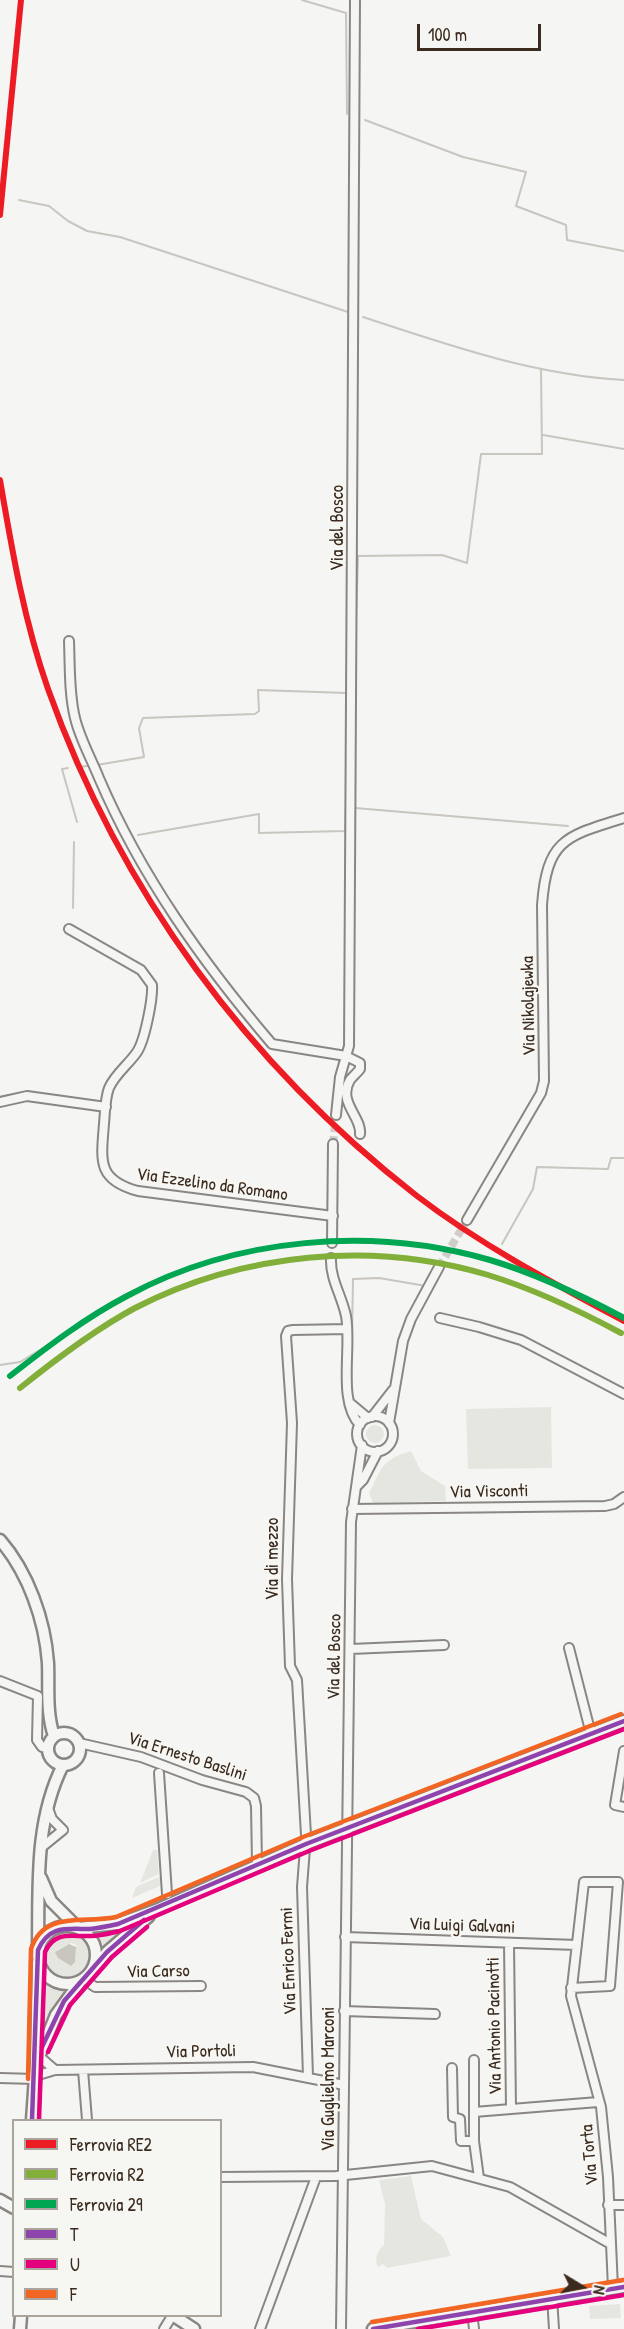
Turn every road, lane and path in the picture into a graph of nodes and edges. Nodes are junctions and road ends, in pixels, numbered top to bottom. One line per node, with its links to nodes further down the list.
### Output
1 (356, 0): 5 (street, Via del Bosco)
2 (69, 641): 5 (street)
3 (624, 818): 12 (street, Via Nikolajewka)
4 (69, 929): 7 (street, Via Ezzelino da Romano)
5 (346, 1056): 8 (street, Via del Bosco); 9 (street, Via del Bosco)
6 (0, 1102): 7 (street)
7 (106, 1107): 11 (street, Via Ezzelino da Romano)
8 (336, 1115)
9 (360, 1134)
10 (333, 1144): 11 (street)
11 (333, 1216): 13 (street)
12 (467, 1220)
13 (332, 1243)
14 (331, 1258): 17 (street)
15 (439, 1267): 18 (street)
16 (440, 1318): 19 (street)
17 (347, 1329): 20 (street); 47 (street, Via di mezzo)
18 (393, 1390): 21 (street); 22 (street)
19 (624, 1394)
20 (350, 1402): 21 (street); 23 (street)
21 (370, 1417): 22 (street); 23 (street)
22 (389, 1423): 25 (street)
23 (360, 1425): 24 (street)
24 (362, 1445): 25 (street); 26 (street, Via del Bosco)
25 (378, 1451): 26 (street, Via del Bosco)
26 (357, 1486): 28 (street, Via del Bosco)
27 (624, 1497): 28 (street, Via Visconti)
28 (352, 1509): 32 (street, Via del Bosco)
29 (0, 1540): 35 (main road)
30 (444, 1645): 32 (street)
31 (569, 1648): 36 (street)
32 (351, 1649): 46 (street, Via del Bosco)
33 (0, 1681): 38 (street)
34 (624, 1721): 36 (main road)
35 (60, 1734): 37 (main road, Via Ernesto Baslini); 38 (main road)
36 (591, 1734): 46 (main road)
37 (79, 1743): 41 (main road); 49 (street, Via Ernesto Baslini)
38 (48, 1748): 40 (main road)
39 (624, 1751): 45 (street)
40 (51, 1759): 41 (main road); 43 (main road)
41 (63, 1765): 43 (main road)
42 (159, 1773): 51 (street)
43 (52, 1786): 44 (main road)
44 (47, 1804): 48 (main road); 48 (street)
45 (624, 1807)
46 (347, 1828): 47 (main road); 54 (street, Via Guglielmo Marconi)
47 (306, 1844): 49 (main road); 68 (street, Via Enrico Fermi)
48 (42, 1846): 50 (main road)
49 (257, 1864): 52 (main road)
50 (39, 1875): 53 (main road); 57 (main road)
51 (166, 1894)
52 (156, 1910): 53 (main road); 58 (main road)
53 (78, 1928): 57 (main road); 58 (main road)
54 (345, 1937): 55 (street, Via Luigi Galvani); 61 (street, Via Guglielmo Marconi)
55 (509, 1943): 56 (street, Via Luigi Galvani); 73 (street, Via Antonio Pacinotti)
56 (577, 1945): 60 (street, Via Torta); 60 (street, Via Torta)
57 (38, 1953): 58 (main road); 63 (main road)
58 (84, 1978): 59 (street, Via Carso); 63 (main road)
59 (201, 1986)
60 (571, 1988): 72 (street, Via Torta)
61 (344, 2011): 62 (street); 71 (street, Via Guglielmo Marconi)
62 (435, 2014)
63 (38, 2060): 66 (street); 70 (main road)
64 (474, 2060): 74 (street)
65 (452, 2068): 77 (street)
66 (56, 2070): 67 (street, Via Portoli); 70 (street, Via Portoli)
67 (83, 2070): 68 (street, Via Portoli); 76 (street)
68 (308, 2077): 71 (street, Via Portoli)
69 (0, 2078): 70 (street, Via Portoli)
70 (35, 2078): 75 (main road)
71 (344, 2085): 78 (street, Via Guglielmo Marconi)
72 (598, 2102): 73 (street); 82 (street, Via Torta)
73 (511, 2109): 74 (street)
74 (474, 2112): 77 (street)
75 (32, 2119)
76 (87, 2119)
77 (474, 2141): 81 (street)
78 (343, 2175): 80 (street); 81 (street); 91 (street, Via Guglielmo Marconi)
79 (222, 2177): 80 (street)
80 (316, 2177): 90 (street)
81 (480, 2178): 84 (street)
82 (609, 2205): 83 (street); 84 (street, Via Torta)
83 (624, 2205)
84 (609, 2243): 85 (street, Via Torta)
85 (618, 2288): 86 (main road)
86 (552, 2297): 87 (main road); 94 (street)
87 (472, 2312): 92 (main road); 93 (street)
88 (175, 2317): 89 (main road)
89 (194, 2329)
90 (260, 2329)
91 (341, 2329)
92 (373, 2329)
93 (474, 2329)
94 (554, 2329)

